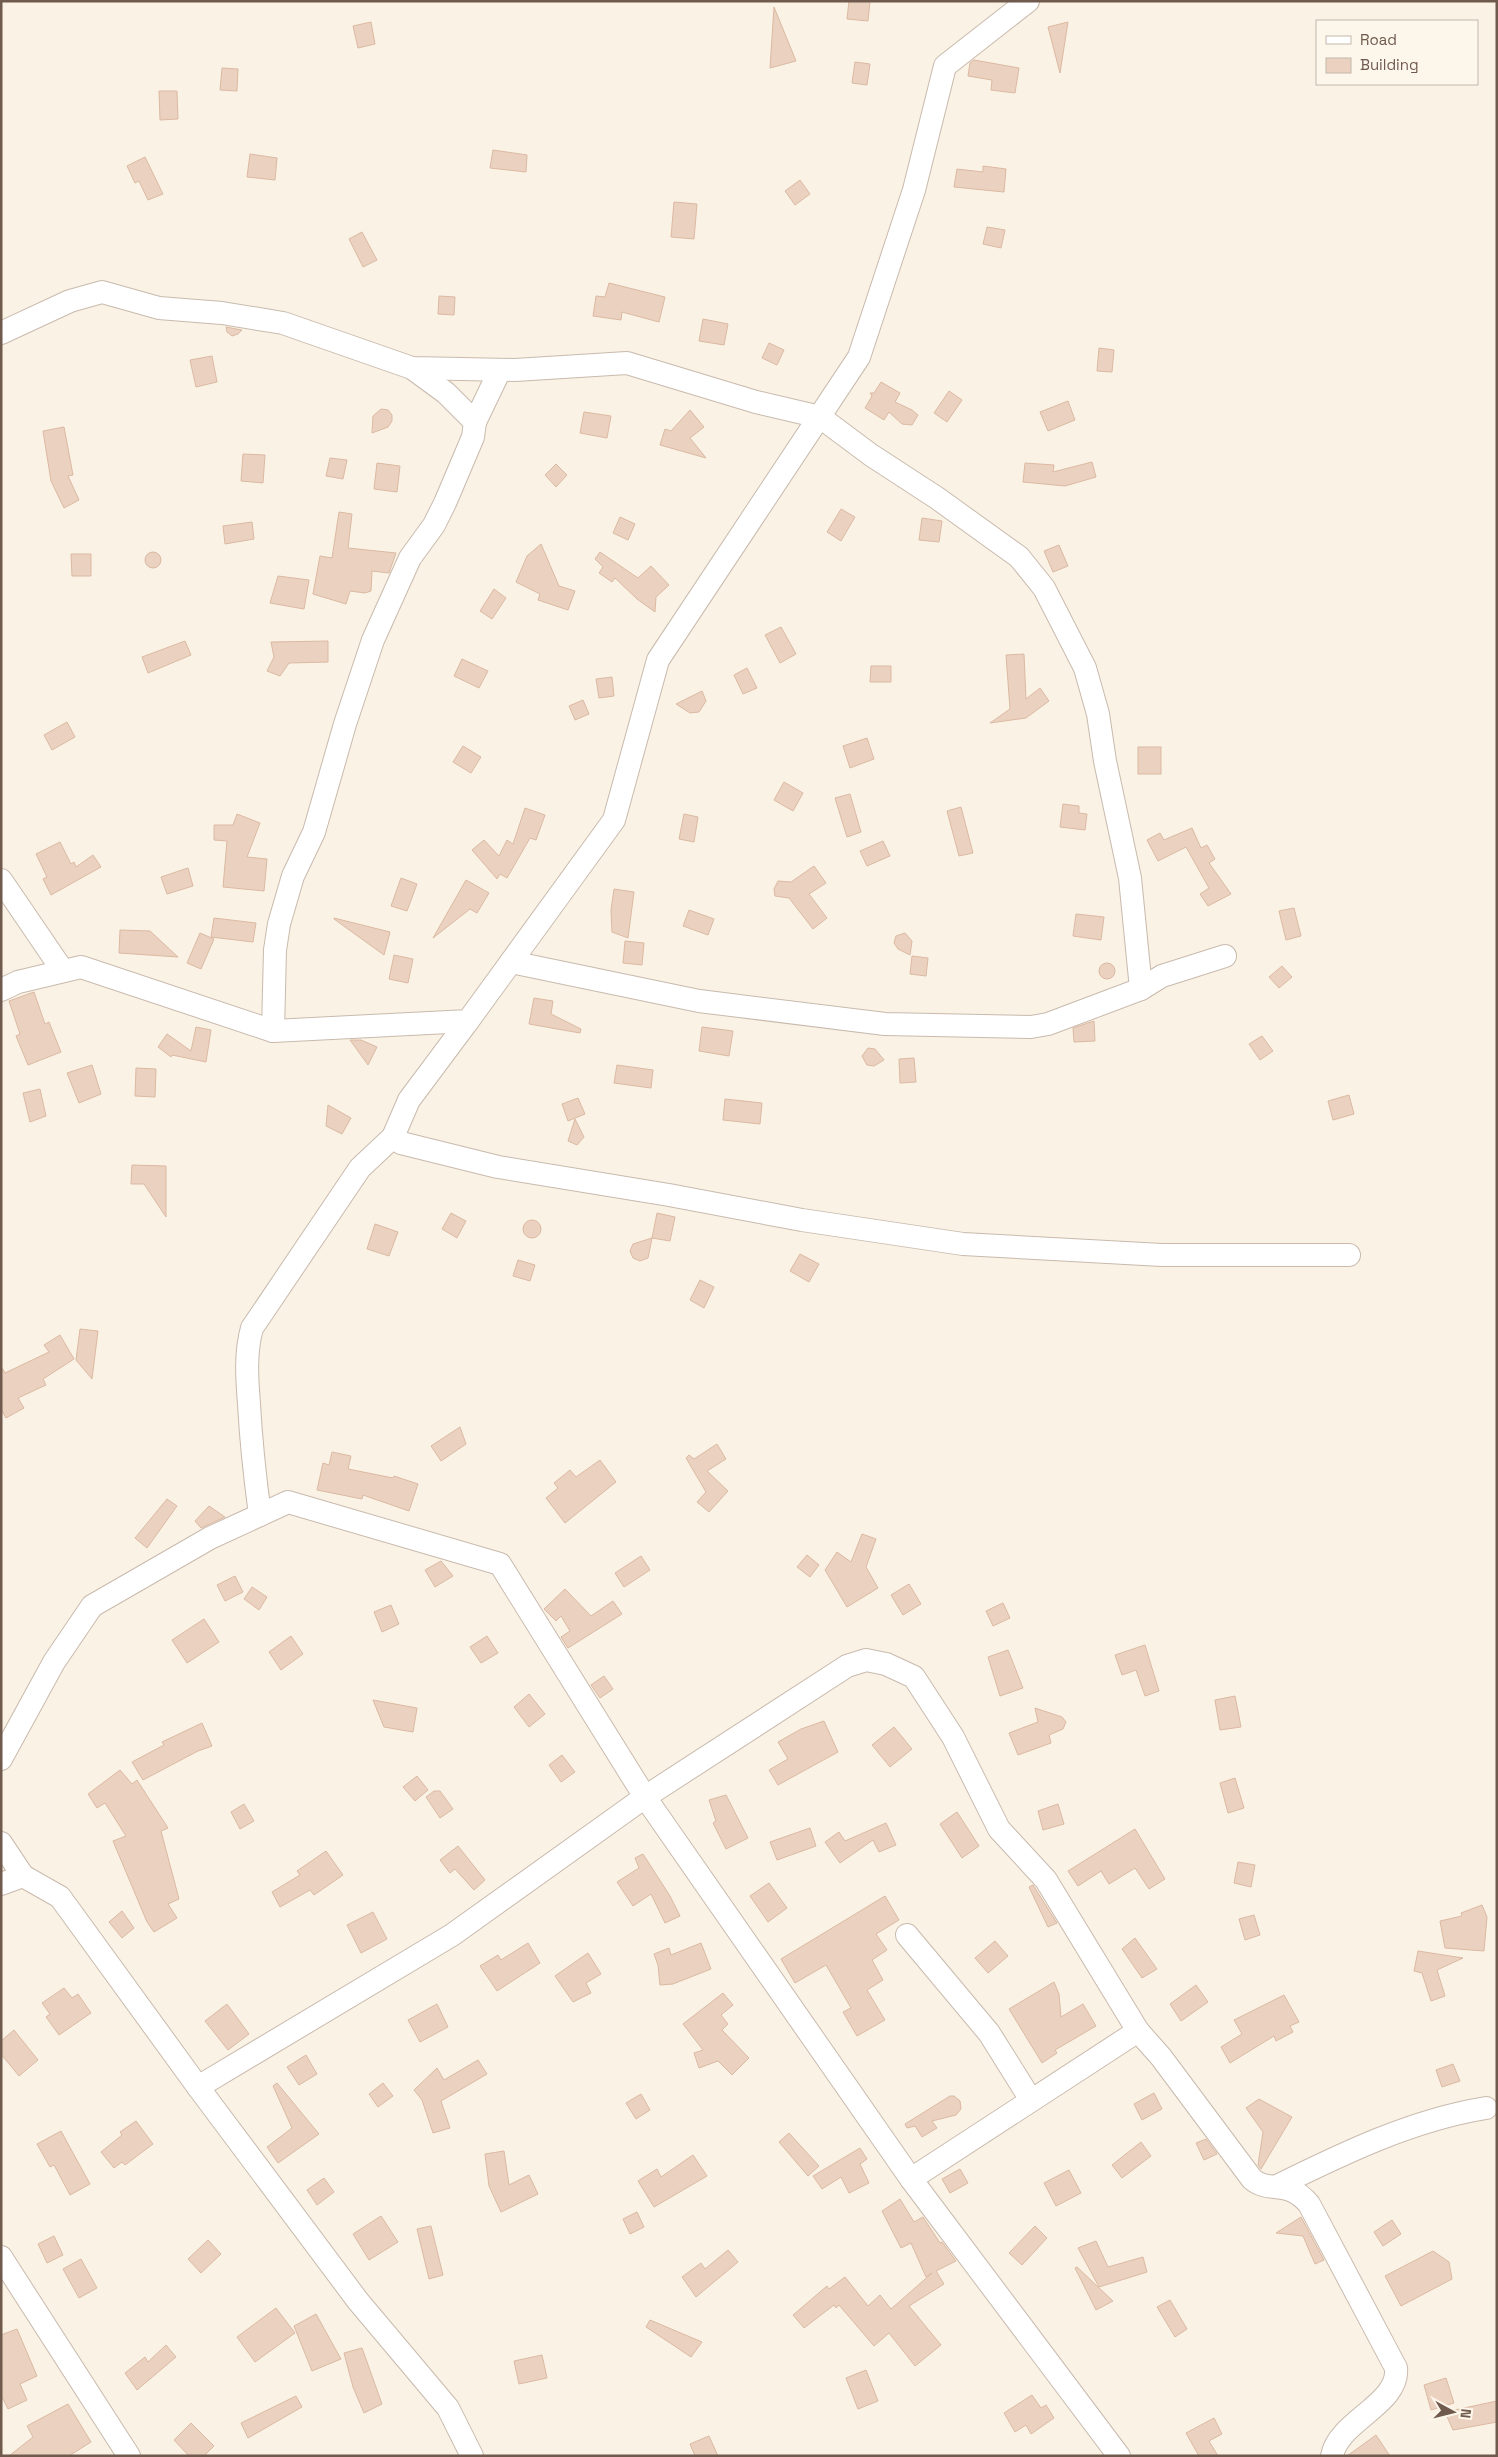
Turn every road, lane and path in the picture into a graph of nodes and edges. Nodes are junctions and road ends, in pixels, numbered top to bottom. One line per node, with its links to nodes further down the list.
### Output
1 (1028, 1): 5 (street)
2 (1, 333): 3 (street)
3 (412, 368): 4 (street); 6 (street)
4 (500, 370): 5 (street); 6 (street)
5 (820, 417): 9 (street); 11 (street)
6 (475, 422): 14 (street)
7 (1, 880): 10 (street)
8 (1225, 956): 11 (street)
9 (511, 962): 11 (street); 13 (street)
10 (63, 971): 12 (street); 14 (street)
11 (1140, 989)
12 (1, 990)
13 (468, 1020): 14 (street); 15 (street)
14 (273, 1031)
15 (394, 1137): 16 (street); 17 (street)
16 (1349, 1255)
17 (260, 1515): 18 (street); 19 (street)
18 (1, 1759)
19 (645, 1797): 24 (street); 25 (street); 28 (street)
20 (1, 1843): 21 (street)
21 (23, 1876): 22 (street); 25 (street)
22 (1, 1884)
23 (907, 1935): 26 (street)
24 (1138, 2031): 26 (street); 29 (street)
25 (198, 2087): 32 (street)
26 (1031, 2100): 28 (street)
27 (1486, 2108): 29 (street)
28 (911, 2179): 33 (street)
29 (1277, 2186): 34 (street)
30 (1, 2257): 31 (street)
31 (129, 2456)
32 (472, 2456)
33 (1119, 2456)
34 (1332, 2456)

